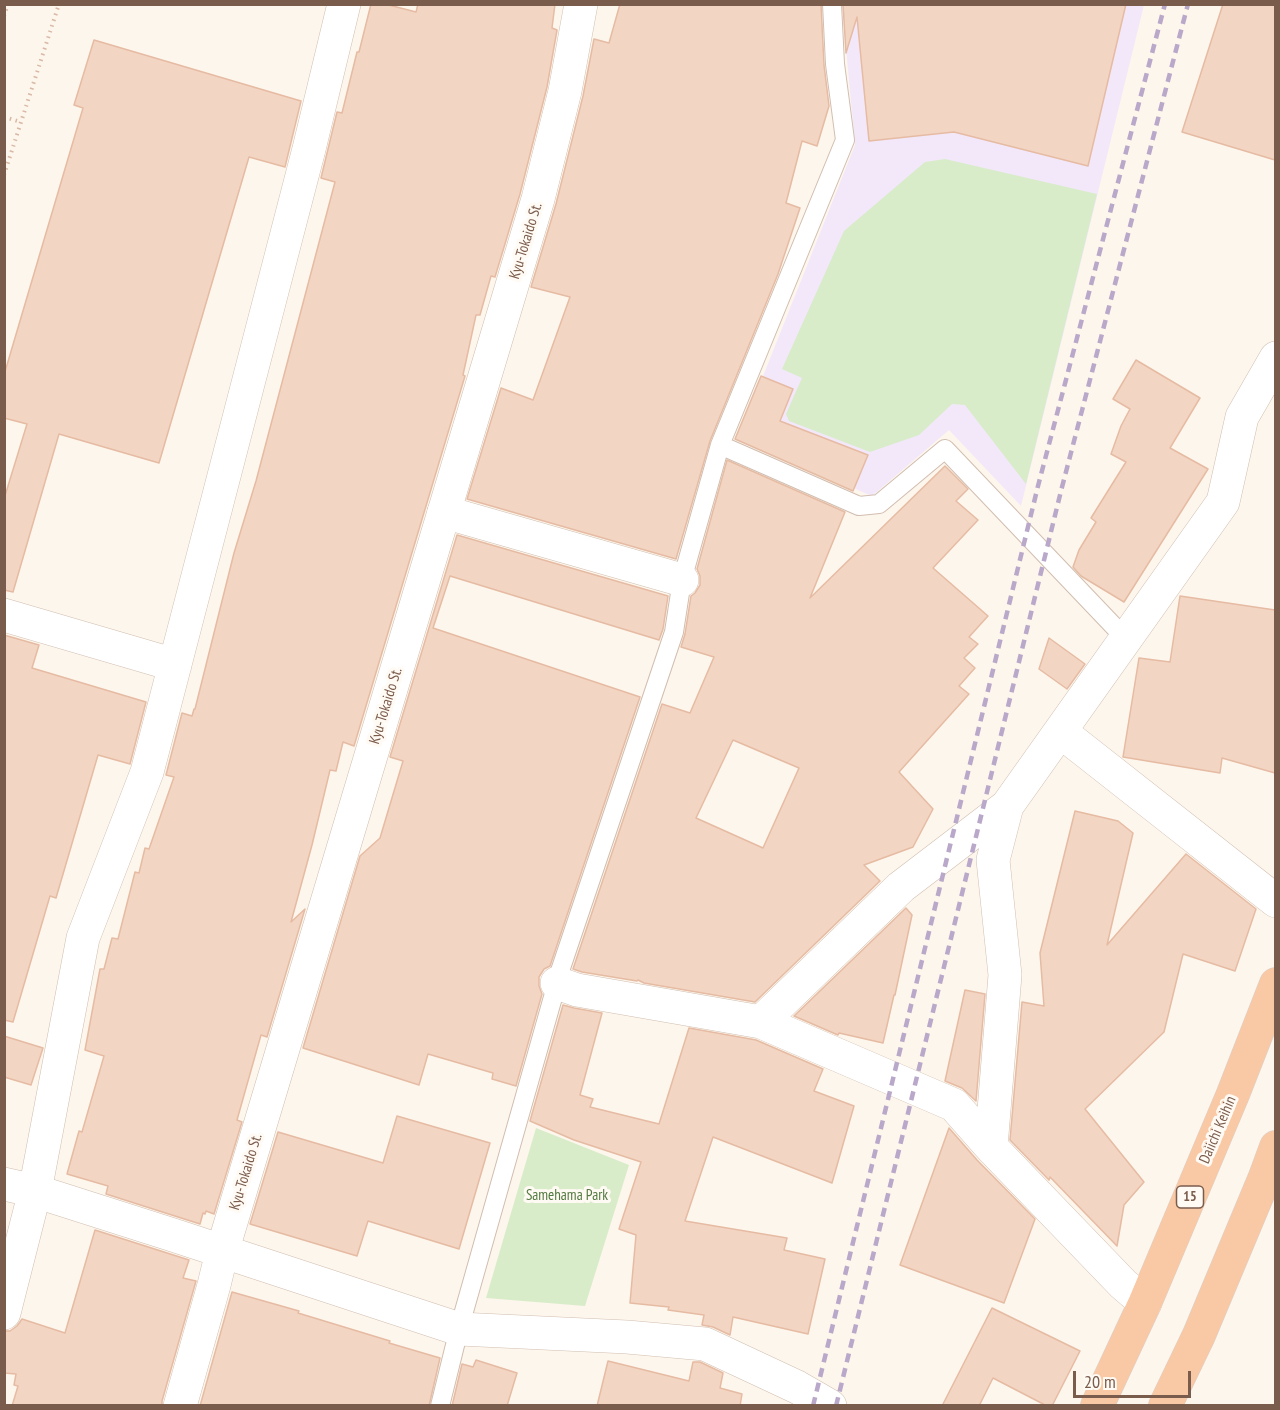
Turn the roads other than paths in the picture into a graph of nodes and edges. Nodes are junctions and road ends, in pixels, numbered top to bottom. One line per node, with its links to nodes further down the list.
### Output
1 (344, 4): 10 (street)
2 (581, 4): 6 (street, Kyu-Tokaido St.)
3 (832, 4): 5 (lane)
4 (1275, 358): 9 (street)
5 (720, 445): 7 (lane); 9 (lane)
6 (444, 512): 7 (street); 20 (street, Kyu-Tokaido St.)
7 (682, 580): 14 (lane)
8 (4, 615): 10 (street)
9 (1126, 639): 11 (street)
10 (175, 664): 19 (street)
11 (1061, 732): 12 (street); 13 (street)
12 (1007, 806): 16 (street); 17 (street)
13 (1275, 901)
14 (557, 983): 16 (street); 23 (lane)
15 (1275, 984): 21 (highway, Daiichi Keihin / 15)
16 (761, 1022): 17 (street)
17 (991, 1147): 21 (street)
18 (1275, 1147): 29 (highway)
19 (20, 1187): 20 (street); 22 (street)
20 (222, 1252): 23 (street); 25 (street, Kyu-Tokaido St.)
21 (1145, 1304): 28 (highway, Daiichi Keihin / 15)
22 (4, 1313)
23 (459, 1329): 24 (street); 26 (lane)
24 (794, 1396): 27 (street)
25 (180, 1406)
26 (440, 1406)
27 (830, 1406)
28 (1097, 1406)
29 (1165, 1406)

